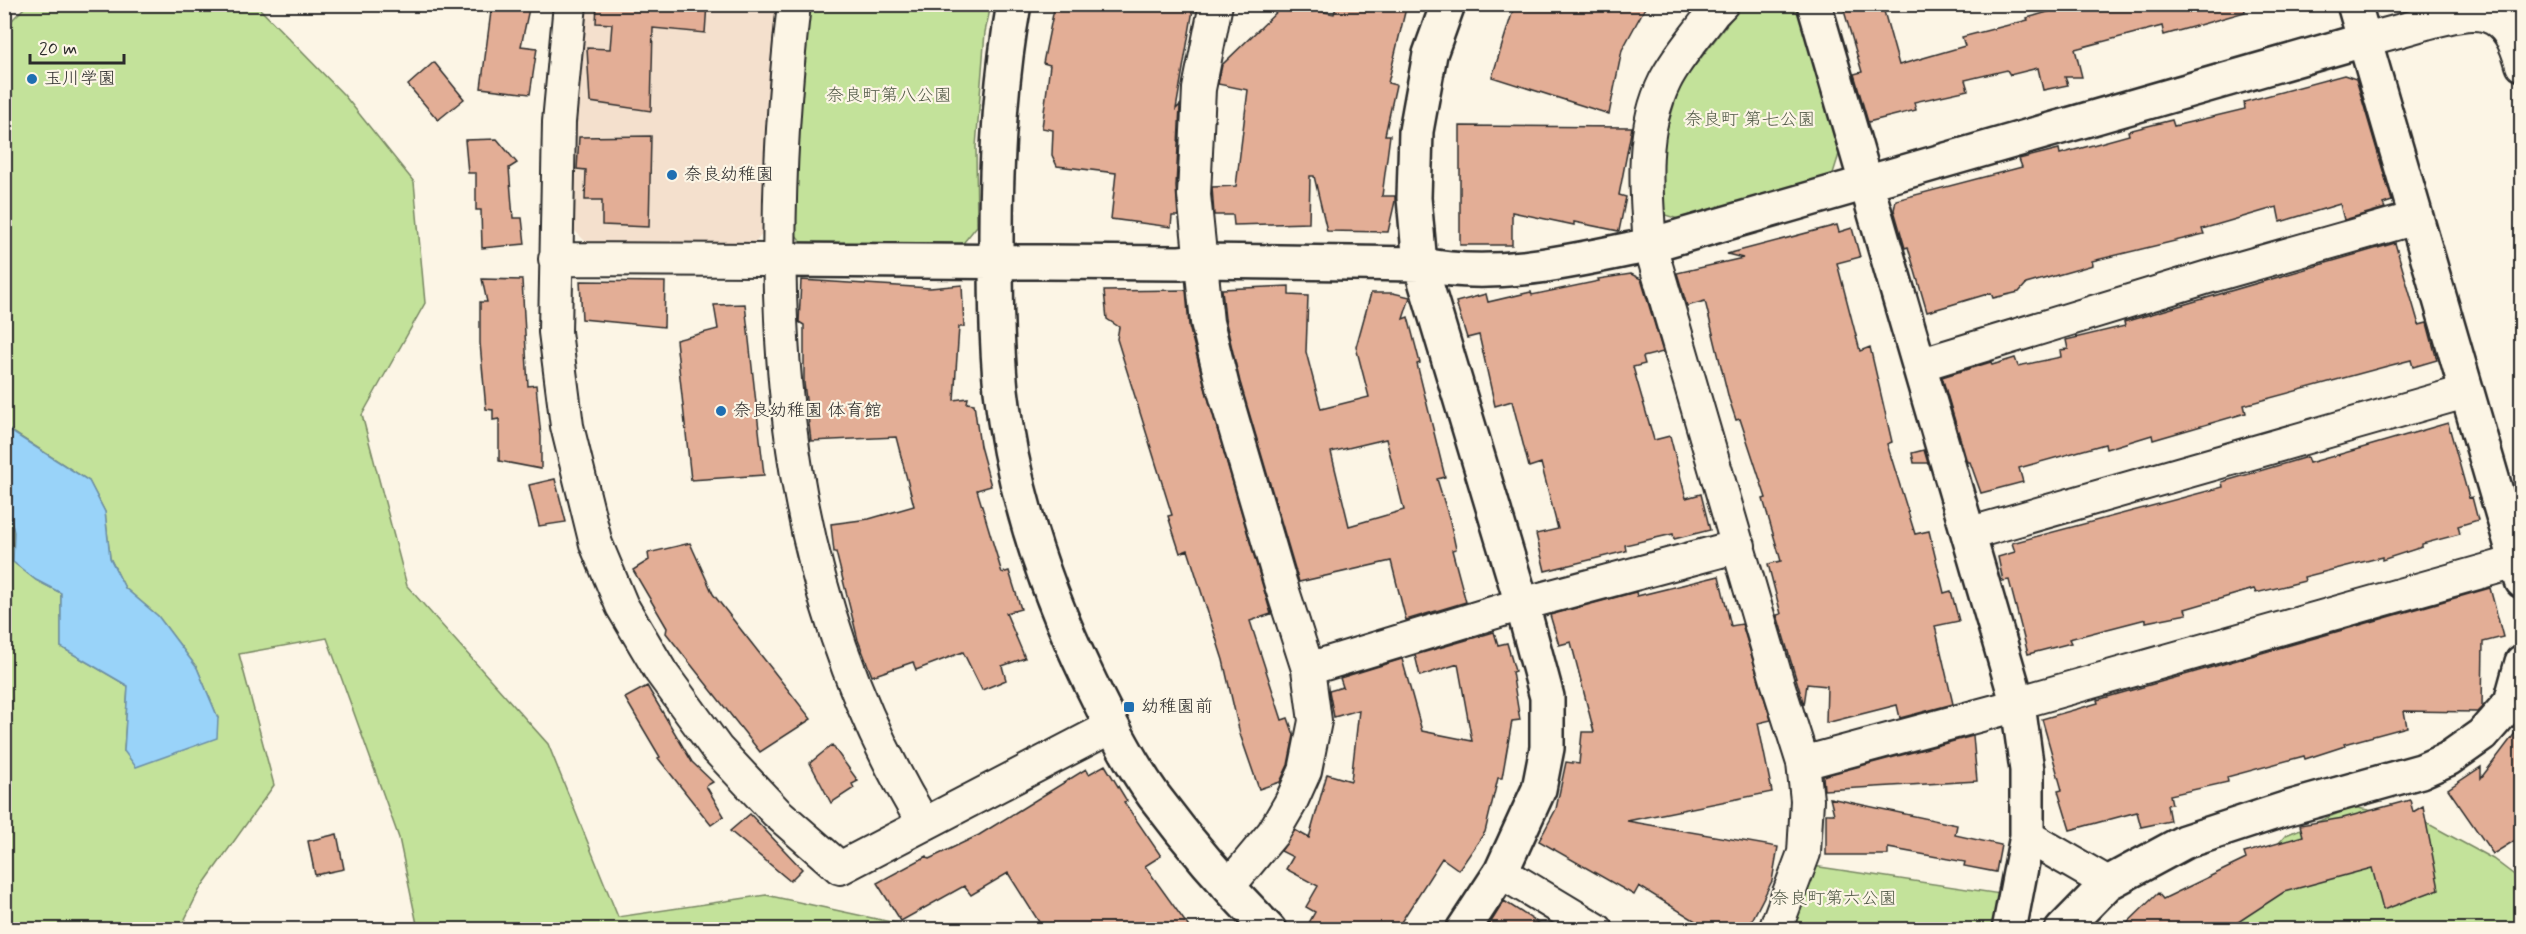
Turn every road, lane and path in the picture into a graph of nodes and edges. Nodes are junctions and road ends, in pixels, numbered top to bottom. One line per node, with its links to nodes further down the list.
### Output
1 (570, 4): 14 (street)
2 (795, 4): 15 (street)
3 (1014, 4): 16 (street)
4 (1216, 4): 17 (street)
5 (1448, 4): 18 (street)
6 (1722, 4): 13 (street)
7 (1814, 4): 11 (street)
8 (2354, 4): 9 (street)
9 (2364, 40): 10 (street); 11 (street); 12 (street)
10 (2522, 65)
11 (1866, 184): 13 (street); 19 (street)
12 (2416, 218): 19 (street); 20 (street)
13 (1650, 245): 18 (street); 22 (street)
14 (555, 259): 15 (street); 30 (street)
15 (778, 260): 16 (street); 30 (street)
16 (996, 261): 17 (street); 28 (street)
17 (1199, 261): 18 (street); 26 (street)
18 (1420, 264): 24 (street)
19 (1919, 365): 21 (street)
20 (2465, 392): 21 (street); 23 (street)
21 (1968, 534): 27 (street)
22 (1739, 546): 24 (street); 29 (street)
23 (2519, 572): 27 (street)
24 (1522, 604): 26 (street); 32 (street)
25 (2522, 662): 33 (street)
26 (1308, 669): 34 (street)
27 (2018, 705): 29 (street); 31 (street)
28 (1112, 727): 30 (street); 34 (street)
29 (1803, 763): 38 (street)
30 (924, 824)
31 (2027, 836): 33 (street); 39 (street)
32 (1501, 872): 36 (street); 37 (street)
33 (2108, 883): 40 (street)
34 (1228, 887): 35 (street)
35 (1269, 930)
36 (1463, 930)
37 (1597, 930)
38 (1774, 930)
39 (2009, 930)
40 (2062, 930)

